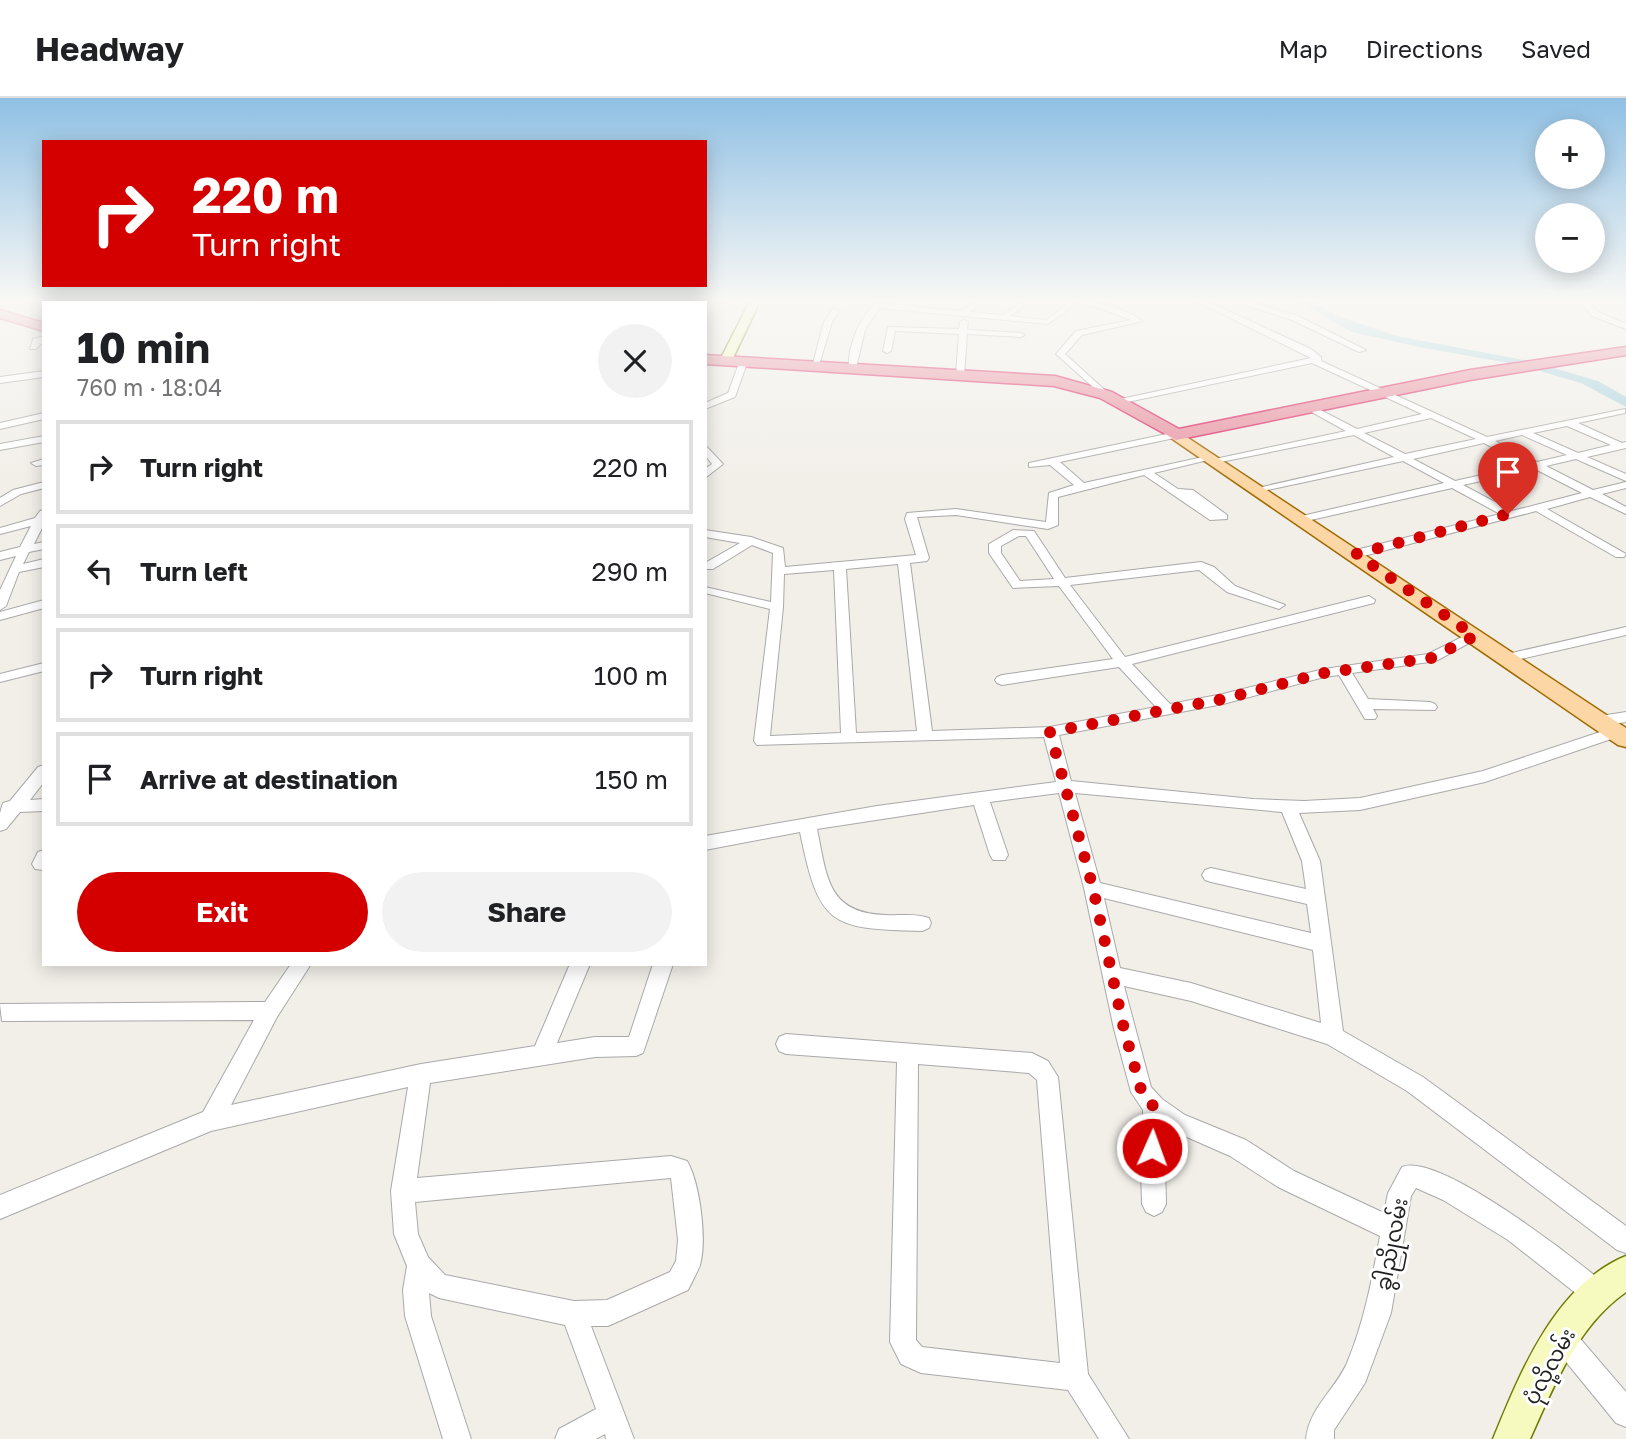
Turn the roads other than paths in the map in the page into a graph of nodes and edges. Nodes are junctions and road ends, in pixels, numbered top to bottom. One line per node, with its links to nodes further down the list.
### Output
1 (754, 362): 9 (highway)
2 (817, 362): 9 (street)
3 (853, 362): 11 (street)
4 (961, 362): 13 (street)
5 (1068, 362): 16 (street)
6 (1306, 362): 17 (street)
7 (1317, 362): 15 (street)
8 (1555, 362): 15 (highway)
9 (816, 365): 11 (highway)
10 (742, 366): 18 (street)
11 (852, 368): 13 (highway)
12 (42, 374): 14 (street)
13 (960, 374): 16 (highway)
14 (0, 380)
15 (1387, 392): 19 (highway); 21 (street)
16 (1104, 394): 17 (highway)
17 (1121, 402): 27 (highway)
18 (707, 405)
19 (1311, 408): 25 (street); 27 (highway)
20 (1622, 411): 23 (street)
21 (1433, 415): 25 (street); 29 (street)
22 (42, 416): 24 (street)
23 (1567, 422): 26 (street); 31 (street)
24 (0, 426)
25 (1356, 432): 34 (street); 35 (street)
26 (1523, 432): 29 (street); 33 (street)
27 (1176, 435): 35 (main road); 36 (street)
28 (42, 439): 30 (street)
29 (1485, 440): 34 (street); 37 (street)
30 (0, 447)
31 (1624, 447): 33 (street)
32 (707, 450): 40 (street)
33 (1577, 455): 37 (street); 41 (street)
34 (1402, 456): 42 (street); 46 (street)
35 (1212, 459): 39 (street); 46 (main road)
36 (1052, 461): 38 (street); 45 (street)
37 (1534, 464): 42 (street); 48 (street)
38 (1033, 465)
39 (1145, 471): 45 (street); 47 (street)
40 (707, 473)
41 (1626, 478)
42 (1452, 484): 52 (street); 54 (street)
43 (1626, 485): 48 (street)
44 (42, 486): 49 (street)
45 (1081, 486): 55 (street)
46 (1258, 489): 54 (main road)
47 (1177, 492)
48 (1590, 493): 50 (street); 51 (street)
49 (0, 503)
50 (1536, 507): 52 (street); 63 (street)
51 (1626, 512)
52 (1508, 514): 62 (street)
53 (41, 517): 56 (street); 61 (street)
54 (1302, 519): 62 (main road)
55 (1048, 526): 57 (street); 65 (street)
56 (0, 531)
57 (1024, 531): 71 (street); 71 (street)
58 (712, 534): 59 (street)
59 (751, 541): 67 (street); 70 (street)
60 (42, 545): 61 (street)
61 (26, 549): 64 (street); 69 (street)
62 (1356, 554): 80 (main road)
63 (1620, 554)
64 (0, 556)
65 (904, 562): 68 (street); 91 (street)
66 (42, 563): 69 (street)
67 (709, 566)
68 (840, 566): 70 (street); 92 (street)
69 (15, 569): 76 (street)
70 (778, 571): 77 (street)
71 (1062, 582): 75 (street); 82 (street)
72 (707, 590): 77 (street)
73 (1369, 600): 82 (street)
74 (42, 605): 78 (street)
75 (1279, 605)
76 (0, 606)
77 (776, 607): 92 (street)
78 (0, 616)
79 (1626, 631): 81 (street)
80 (1475, 636): 81 (main road); 84 (street)
81 (1507, 658): 89 (main road)
82 (1122, 662): 86 (street); 88 (street)
83 (42, 668): 85 (street)
84 (1344, 671): 87 (street); 88 (street)
85 (0, 678)
86 (1002, 680)
87 (1430, 707)
88 (1167, 710): 90 (street)
89 (1617, 727): 98 (street)
90 (1050, 732): 91 (street); 94 (street)
91 (925, 735): 92 (street)
92 (849, 737)
93 (42, 773): 97 (street)
94 (1066, 786): 95 (street); 98 (street); 104 (street)
95 (980, 798): 99 (street); 102 (street)
96 (42, 805): 97 (street)
97 (7, 807): 100 (street)
98 (1288, 807): 105 (street)
99 (807, 824): 101 (street); 106 (street)
100 (0, 825)
101 (707, 843)
102 (999, 855)
103 (1211, 875): 105 (street)
104 (1093, 888): 107 (street); 111 (street)
105 (1316, 899): 107 (street)
106 (922, 923)
107 (1322, 944): 114 (street)
108 (301, 966): 112 (street)
109 (579, 966): 117 (street)
110 (662, 966): 117 (street)
111 (1111, 975): 114 (street); 119 (street)
112 (270, 1011): 113 (street); 120 (street)
113 (2, 1012)
114 (1333, 1036): 125 (street)
115 (786, 1044): 116 (street)
116 (908, 1053): 131 (street); 131 (street)
117 (542, 1055): 118 (street)
118 (421, 1074): 120 (street); 121 (street)
119 (1154, 1107): 122 (street); 124 (street)
120 (211, 1120): 123 (street)
121 (402, 1191): 126 (street); 129 (street)
122 (1154, 1204)
123 (0, 1207)
124 (1393, 1230): 128 (street, ခွါညိုလမ်း); 137 (street, ခွါညိုလမ်း)
125 (1626, 1241)
126 (419, 1266): 129 (street); 134 (street)
127 (1626, 1272): 128 (street, ပုံလို့လမ်း)
128 (1596, 1293): 130 (street, ပုံလို့လမ်း)
129 (574, 1314): 133 (street)
130 (1562, 1337): 132 (street); 138 (street, ပုံလို့လမ်း)
131 (1075, 1378): 136 (street)
132 (1626, 1413)
133 (616, 1427): 135 (street)
134 (457, 1439)
135 (569, 1439)
136 (1115, 1439)
137 (1320, 1439)
138 (1511, 1439)

